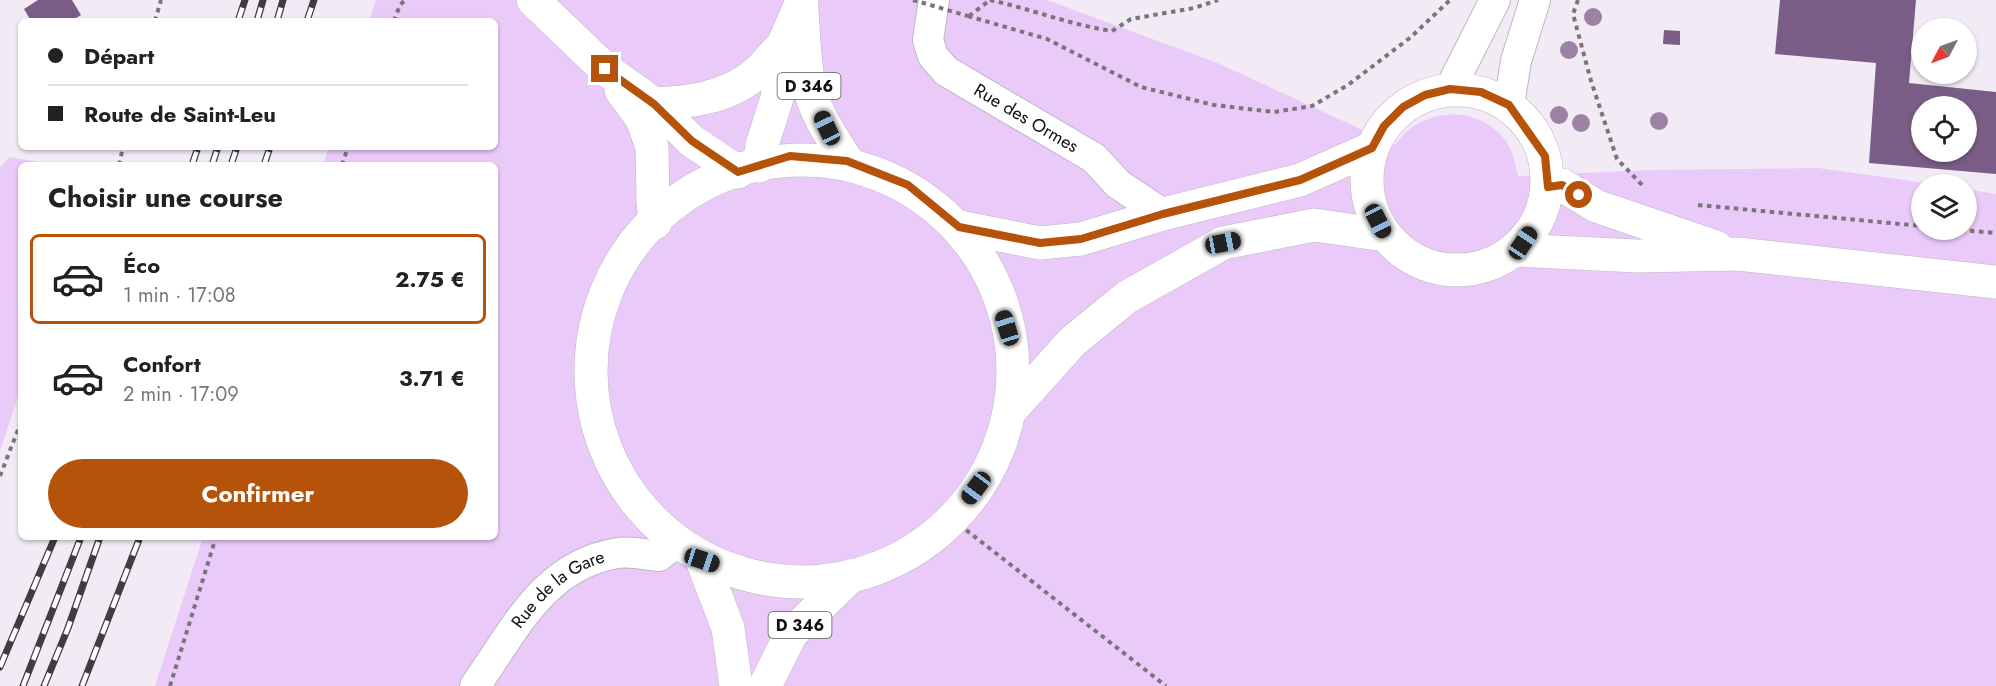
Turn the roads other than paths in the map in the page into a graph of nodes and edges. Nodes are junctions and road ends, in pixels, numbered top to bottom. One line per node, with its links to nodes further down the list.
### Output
1 (533, 0): 7 (main road)
2 (802, 0): 6 (main road, D 346); 12 (main road, D 346)
3 (934, 0): 15 (street, Rue des Ormes)
4 (1494, 0): 8 (street)
5 (1535, 0): 10 (street)
6 (783, 45): 9 (main road); 13 (main road, D 346)
7 (605, 69): 9 (main road); 16 (main road)
8 (1450, 89): 10 (main road); 11 (main road)
9 (654, 104): 13 (main road)
10 (1509, 105): 14 (main road)
11 (1372, 148): 15 (main road); 18 (main road)
12 (847, 161): 13 (main road); 17 (main road)
13 (749, 169): 16 (main road)
14 (1548, 187): 19 (main road); 20 (main road)
15 (1163, 214): 17 (main road)
16 (655, 223): 23 (main road)
17 (959, 227): 22 (main road)
18 (1385, 235): 19 (main road); 22 (main road)
19 (1516, 250): 20 (main road)
20 (1738, 254): 21 (main road)
21 (1996, 282)
22 (1010, 411): 25 (main road)
23 (674, 544): 24 (main road); 26 (street, Rue de la Gare)
24 (702, 560): 25 (main road); 27 (main road)
25 (851, 576): 28 (main road, D 346)
26 (475, 686)
27 (736, 686)
28 (765, 686)

